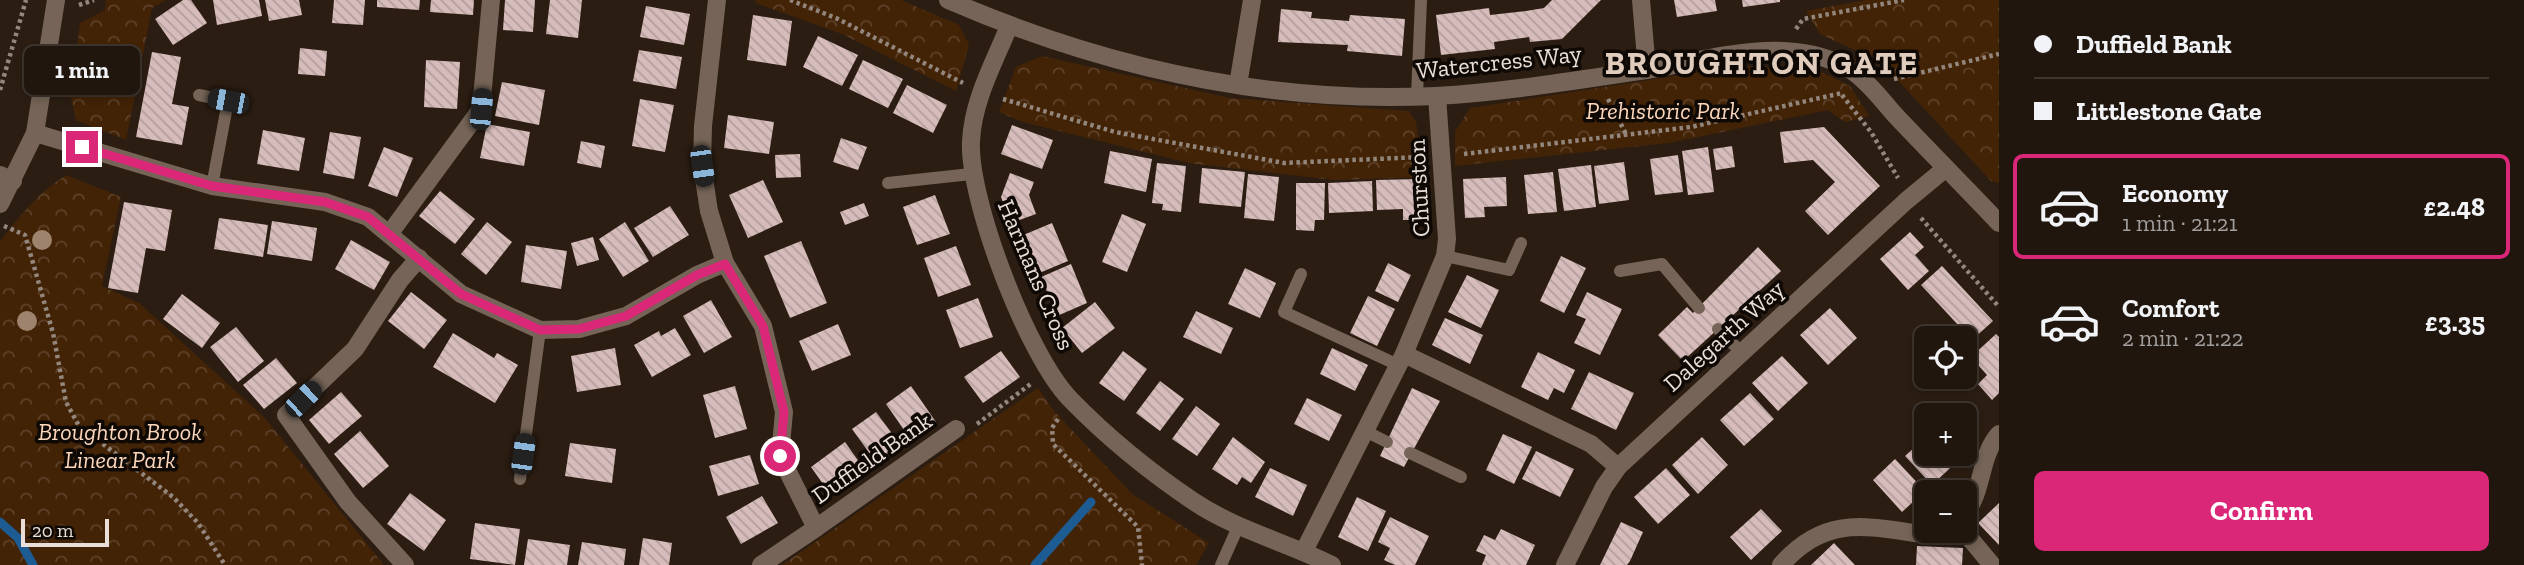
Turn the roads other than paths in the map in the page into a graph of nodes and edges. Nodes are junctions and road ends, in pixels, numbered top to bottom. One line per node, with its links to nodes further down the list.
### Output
1 (56, 0): 14 (street)
2 (491, 0): 22 (street)
3 (715, 0): 26 (street, Duffield Bank)
4 (948, 0): 8 (street, Watercress Way)
5 (1252, 0): 10 (street)
6 (1421, 0): 12 (lane)
7 (1641, 0): 9 (street)
8 (1009, 26): 10 (street, Watercress Way); 16 (street, Harmans Cross)
9 (1647, 69): 13 (street, Watercress Way); 15 (street, Watercress Way)
10 (1237, 85): 12 (street, Watercress Way)
11 (199, 95): 19 (lane)
12 (1417, 96): 13 (street, Watercress Way)
13 (1437, 96): 24 (street, Churston)
14 (35, 133): 17 (street); 19 (street)
15 (1946, 168): 21 (street, Watercress Way); 32 (street, Dalegarth Way)
16 (971, 174): 18 (lane); 43 (street, Harmans Cross)
17 (6, 178): 20 (street)
18 (888, 183)
19 (212, 186): 22 (street)
20 (0, 204)
21 (1999, 223)
22 (390, 233): 25 (street)
23 (1521, 243): 24 (lane)
24 (1445, 256): 33 (street, Churston)
25 (419, 258): 31 (street); 48 (street)
26 (725, 264): 31 (street); 44 (street, Duffield Bank)
27 (1620, 271): 29 (lane)
28 (1301, 274): 33 (lane)
29 (1699, 308)
30 (1718, 329): 32 (lane)
31 (540, 330): 41 (lane)
32 (1742, 353): 39 (street, Dalegarth Way)
33 (1401, 359): 35 (street, Churston); 39 (street)
34 (956, 429): 44 (street, Duffield Bank)
35 (1364, 431): 37 (lane); 47 (street, Churston)
36 (1999, 434): 42 (street)
37 (1387, 442)
38 (1410, 453): 40 (lane)
39 (1618, 467): 52 (street, Dalegarth Way)
40 (1461, 477)
41 (520, 479)
42 (1977, 488)
43 (1238, 527): 47 (street, Harmans Cross); 50 (lane)
44 (816, 528): 49 (street, Duffield Bank)
45 (1914, 533): 53 (street)
46 (1974, 543): 54 (street)
47 (1304, 551): 51 (street, Harmans Cross)
48 (405, 565)
49 (761, 565)
50 (1221, 565)
51 (1332, 565)
52 (1565, 565)
53 (1781, 565)
54 (1992, 565)

